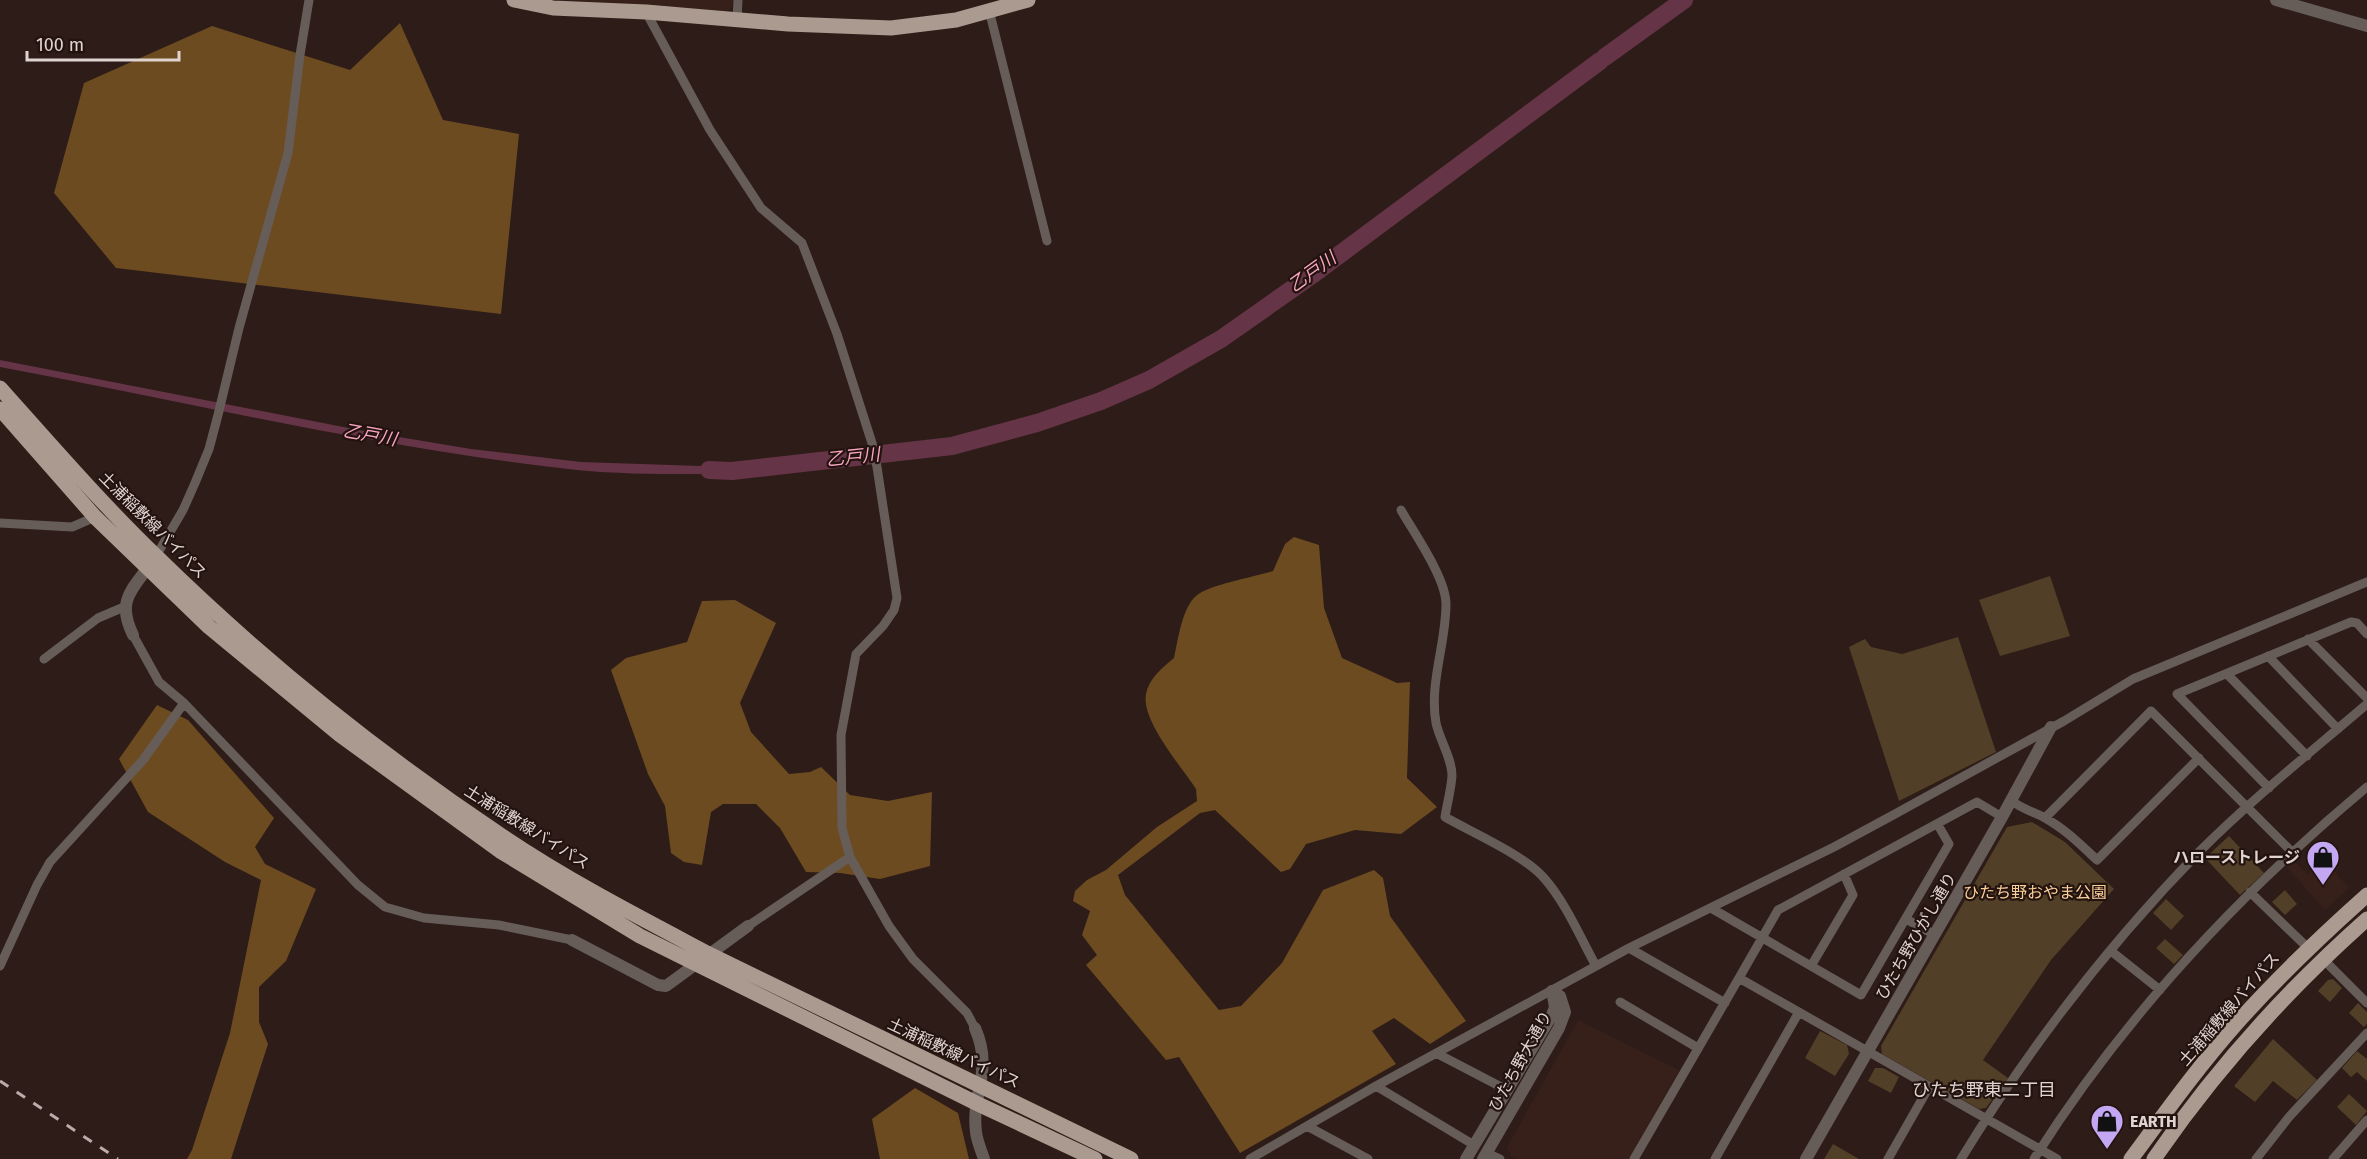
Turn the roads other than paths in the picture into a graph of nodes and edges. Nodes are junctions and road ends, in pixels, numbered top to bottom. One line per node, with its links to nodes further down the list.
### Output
1 (309, 0): 16 (street)
2 (514, 0): 7 (main road)
3 (738, 0): 8 (street)
4 (2276, 0): 9 (street)
5 (1018, 1): 6 (main road)
6 (989, 10): 8 (main road); 10 (street)
7 (646, 12): 8 (main road); 40 (street)
8 (737, 20)
9 (2367, 26)
10 (1047, 241)
11 (0, 388): 16 (main road, 土浦稲敷線バイパス)
12 (0, 409): 14 (main road, 土浦稲敷線バイパス)
13 (1401, 510): 58 (street)
14 (95, 517): 15 (street); 16 (main road, 土浦稲敷線バイパス)
15 (0, 523)
16 (152, 562): 18 (street); 54 (main road, 土浦稲敷線バイパス); 56 (main road, 土浦稲敷線バイパス)
17 (2367, 582): 28 (street)
18 (124, 607): 20 (street); 23 (street)
19 (2367, 634): 21 (street)
20 (133, 635): 26 (street)
21 (2308, 639): 22 (street); 25 (street)
22 (2268, 656): 24 (street); 29 (street)
23 (44, 659)
24 (2227, 674): 30 (street); 33 (street)
25 (2367, 698)
26 (184, 703): 50 (street); 57 (street)
27 (2367, 704): 29 (street)
28 (2051, 728): 34 (street, ひたち野ひがし通り); 44 (street)
29 (2338, 729): 30 (street)
30 (2307, 756): 33 (street)
31 (2199, 758): 35 (street); 37 (street); 37 (street)
32 (2367, 787): 39 (street)
33 (2270, 788): 35 (street)
34 (2012, 801): 36 (street, ひたち野ひがし通り); 37 (street)
35 (2249, 807): 39 (street); 53 (street)
36 (2002, 817): 38 (street); 48 (street, ひたち野ひがし通り)
37 (2045, 818)
38 (1938, 825): 41 (street); 45 (street)
39 (2293, 853): 42 (street)
40 (850, 857): 47 (street); 67 (street)
41 (1844, 874): 49 (street); 59 (street)
42 (2250, 892): 52 (street); 61 (street)
43 (2367, 895): 52 (main road, 土浦稲敷線バイパス)
44 (1711, 908): 49 (street); 51 (street)
45 (1906, 919): 48 (street); 59 (street)
46 (2367, 919): 55 (main road, 土浦稲敷線バイパス)
47 (748, 926): 54 (street)
48 (1935, 935): 70 (street, ひたち野ひがし通り)
49 (1762, 938): 59 (street); 60 (street)
50 (572, 940): 56 (street)
51 (1629, 948): 58 (street); 64 (street)
52 (2308, 948): 97 (main road, 土浦稲敷線バイパス)
53 (2111, 951): 61 (street); 77 (street)
54 (709, 954): 56 (street); 72 (main road, 土浦稲敷線バイパス)
55 (2323, 959): 65 (street); 98 (main road, 土浦稲敷線バイパス)
56 (695, 964): 76 (main road, 土浦稲敷線バイパス)
57 (0, 966)
58 (1596, 966): 62 (street)
59 (1811, 966)
60 (1739, 978): 64 (street); 66 (street)
61 (2160, 990): 81 (street)
62 (1552, 991): 71 (street); 75 (street, ひたち野大通り); 82 (street, ひたち野大通り)
63 (1620, 1002): 69 (street)
64 (1725, 1003): 69 (street)
65 (2367, 1003)
66 (1799, 1012): 70 (street); 91 (street)
67 (975, 1028): 72 (street)
68 (2367, 1033): 99 (street)
69 (1698, 1048): 90 (street)
70 (1869, 1051): 74 (street); 92 (street, ひたち野ひがし通り)
71 (1436, 1053): 73 (street); 75 (street)
72 (981, 1085): 76 (street); 85 (main road, 土浦稲敷線バイパス)
73 (1376, 1086): 79 (street); 80 (street)
74 (1929, 1087): 77 (street); 93 (street)
75 (1507, 1090): 80 (street, ひたち野大通り)
76 (978, 1104): 83 (street); 84 (main road, 土浦稲敷線バイパス)
77 (1986, 1118): 81 (street); 94 (street)
78 (2367, 1120): 100 (street)
79 (1306, 1126): 86 (street); 87 (street)
80 (1474, 1145): 88 (street, ひたち野大通り)
81 (2040, 1149): 95 (street); 96 (street)
82 (1485, 1156): 89 (street)
83 (984, 1159)
84 (1095, 1159)
85 (1131, 1159)
86 (1251, 1159)
87 (1368, 1159)
88 (1466, 1159)
89 (1500, 1159)
90 (1634, 1159)
91 (1715, 1159)
92 (1806, 1159)
93 (1888, 1159)
94 (1961, 1159)
95 (2034, 1159)
96 (2057, 1159)
97 (2131, 1159)
98 (2154, 1159)
99 (2256, 1159)
100 (2333, 1159)

